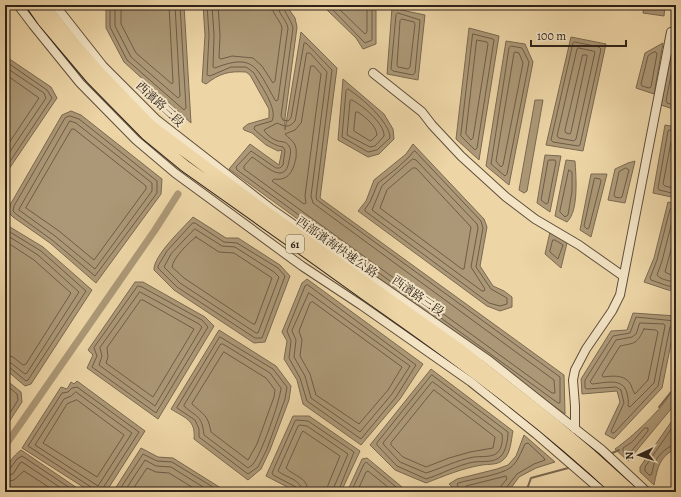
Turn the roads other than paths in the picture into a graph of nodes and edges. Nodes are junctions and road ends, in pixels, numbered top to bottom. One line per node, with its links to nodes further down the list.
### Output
1 (18, 5): 11 (street)
2 (32, 5): 9 (highway, 西部濱海快速公路 / 61)
3 (43, 5): 9 (highway, 西部濱海快速公路 / 61)
4 (55, 5): 8 (street, 西濱路三段)
5 (671, 32): 7 (street)
6 (373, 73): 7 (street)
7 (623, 276): 8 (street)
8 (575, 429): 14 (street, 西濱路三段)
9 (586, 456): 10 (highway, 西部濱海快速公路 / 61)
10 (603, 471): 12 (highway, 西部濱海快速公路 / 61); 13 (highway, 西部濱海快速公路 / 61)
11 (603, 492)
12 (618, 492)
13 (632, 492)
14 (647, 492)

